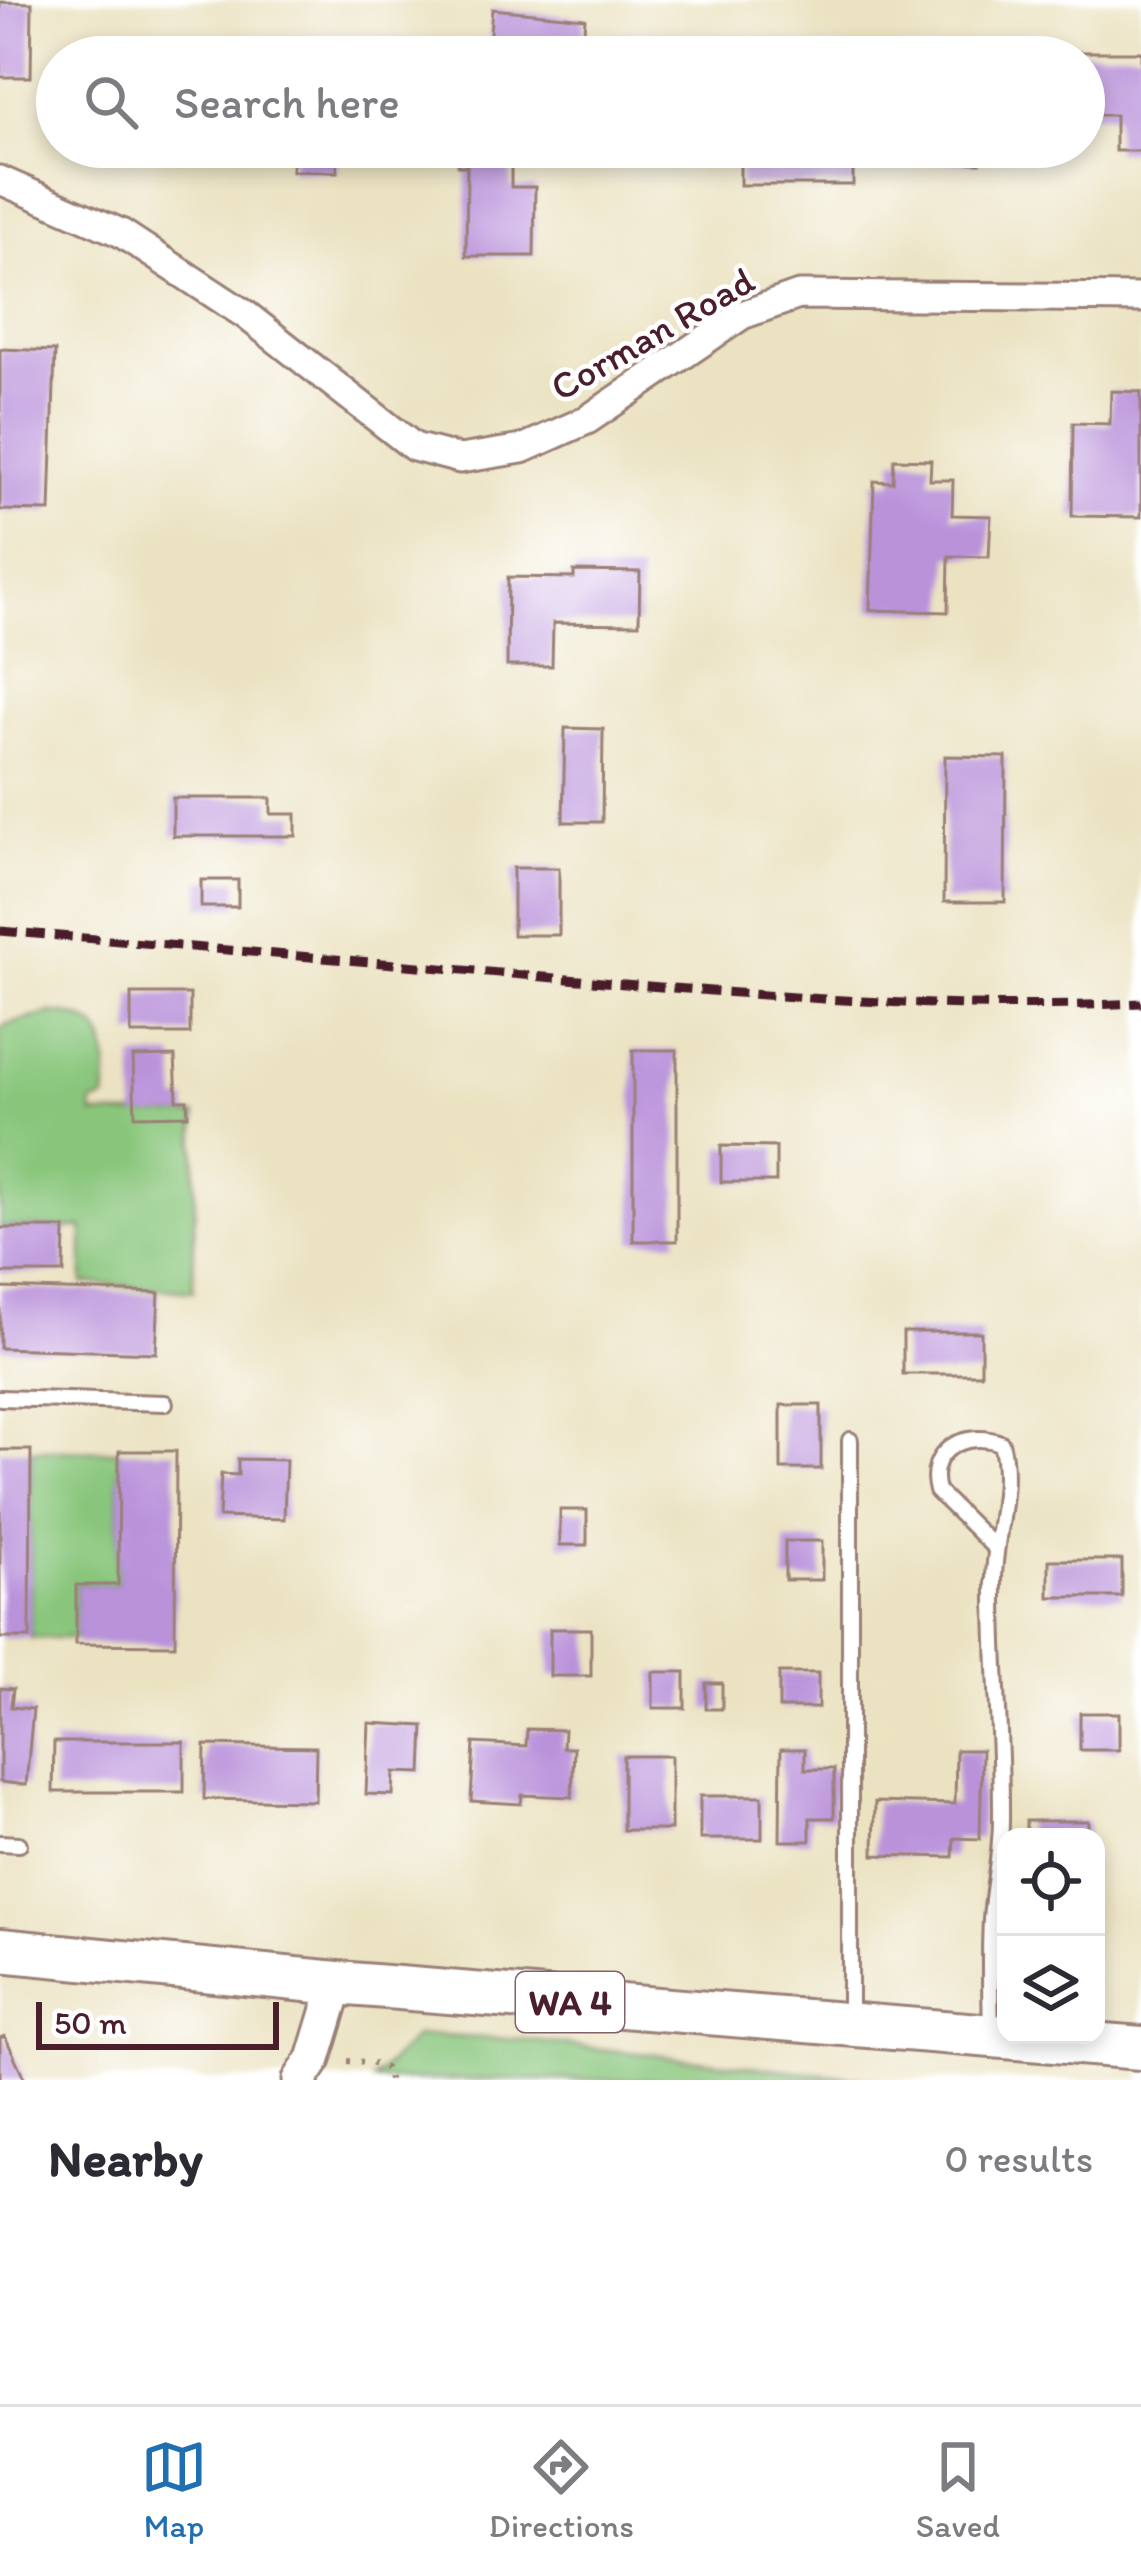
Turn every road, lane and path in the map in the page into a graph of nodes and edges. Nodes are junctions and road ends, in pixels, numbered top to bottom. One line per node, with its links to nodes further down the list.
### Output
1 (0, 180): 2 (street, Corman Road)
2 (1141, 298)
3 (0, 1398): 4 (lane)
4 (165, 1402)
5 (850, 1440): 11 (lane)
6 (994, 1547): 6 (lane); 12 (lane)
7 (0, 1843): 8 (lane)
8 (19, 1844)
9 (0, 1950): 10 (main road, WA 4)
10 (338, 1983): 11 (main road, WA 4); 14 (street)
11 (850, 2025): 12 (main road, WA 4)
12 (991, 2036): 13 (main road, WA 4)
13 (1141, 2048)
14 (307, 2070): 15 (path)
15 (388, 2080)

